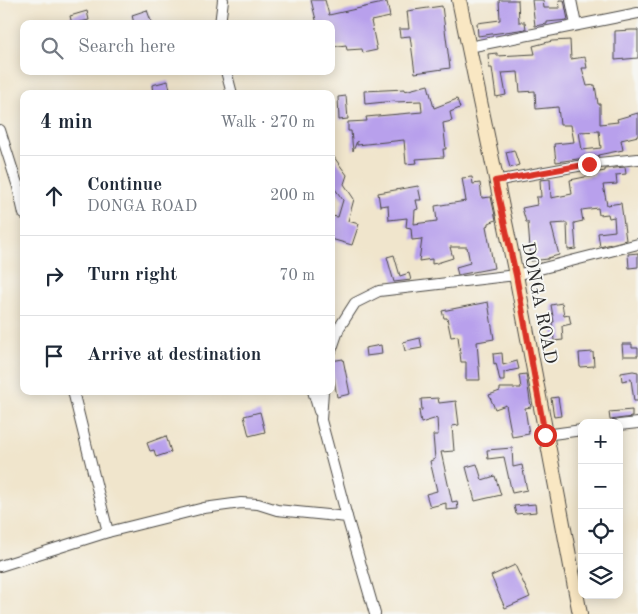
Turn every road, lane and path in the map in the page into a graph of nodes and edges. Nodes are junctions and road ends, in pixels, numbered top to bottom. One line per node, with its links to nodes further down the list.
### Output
1 (223, 0): 5 (street)
2 (459, 0): 7 (street, DONGA ROAD)
3 (571, 0): 6 (street)
4 (638, 13): 6 (street)
5 (220, 20)
6 (576, 25): 7 (street)
7 (469, 47): 12 (street, DONGA ROAD)
8 (227, 75): 9 (street)
9 (231, 90)
10 (0, 130): 13 (street)
11 (638, 159): 12 (street)
12 (495, 181): 15 (street, DONGA ROAD)
13 (20, 196)
14 (638, 244): 15 (street)
15 (516, 275): 16 (street); 24 (street, DONGA ROAD)
16 (335, 340)
17 (74, 395): 26 (street)
18 (314, 395): 20 (street)
19 (322, 395): 20 (street)
20 (321, 420): 25 (street)
21 (638, 422): 22 (street)
22 (623, 424)
23 (578, 431): 24 (street)
24 (545, 435): 29 (street, DONGA ROAD)
25 (347, 517): 26 (street); 28 (street)
26 (108, 532): 27 (street)
27 (0, 566)
28 (375, 614)
29 (580, 614)

